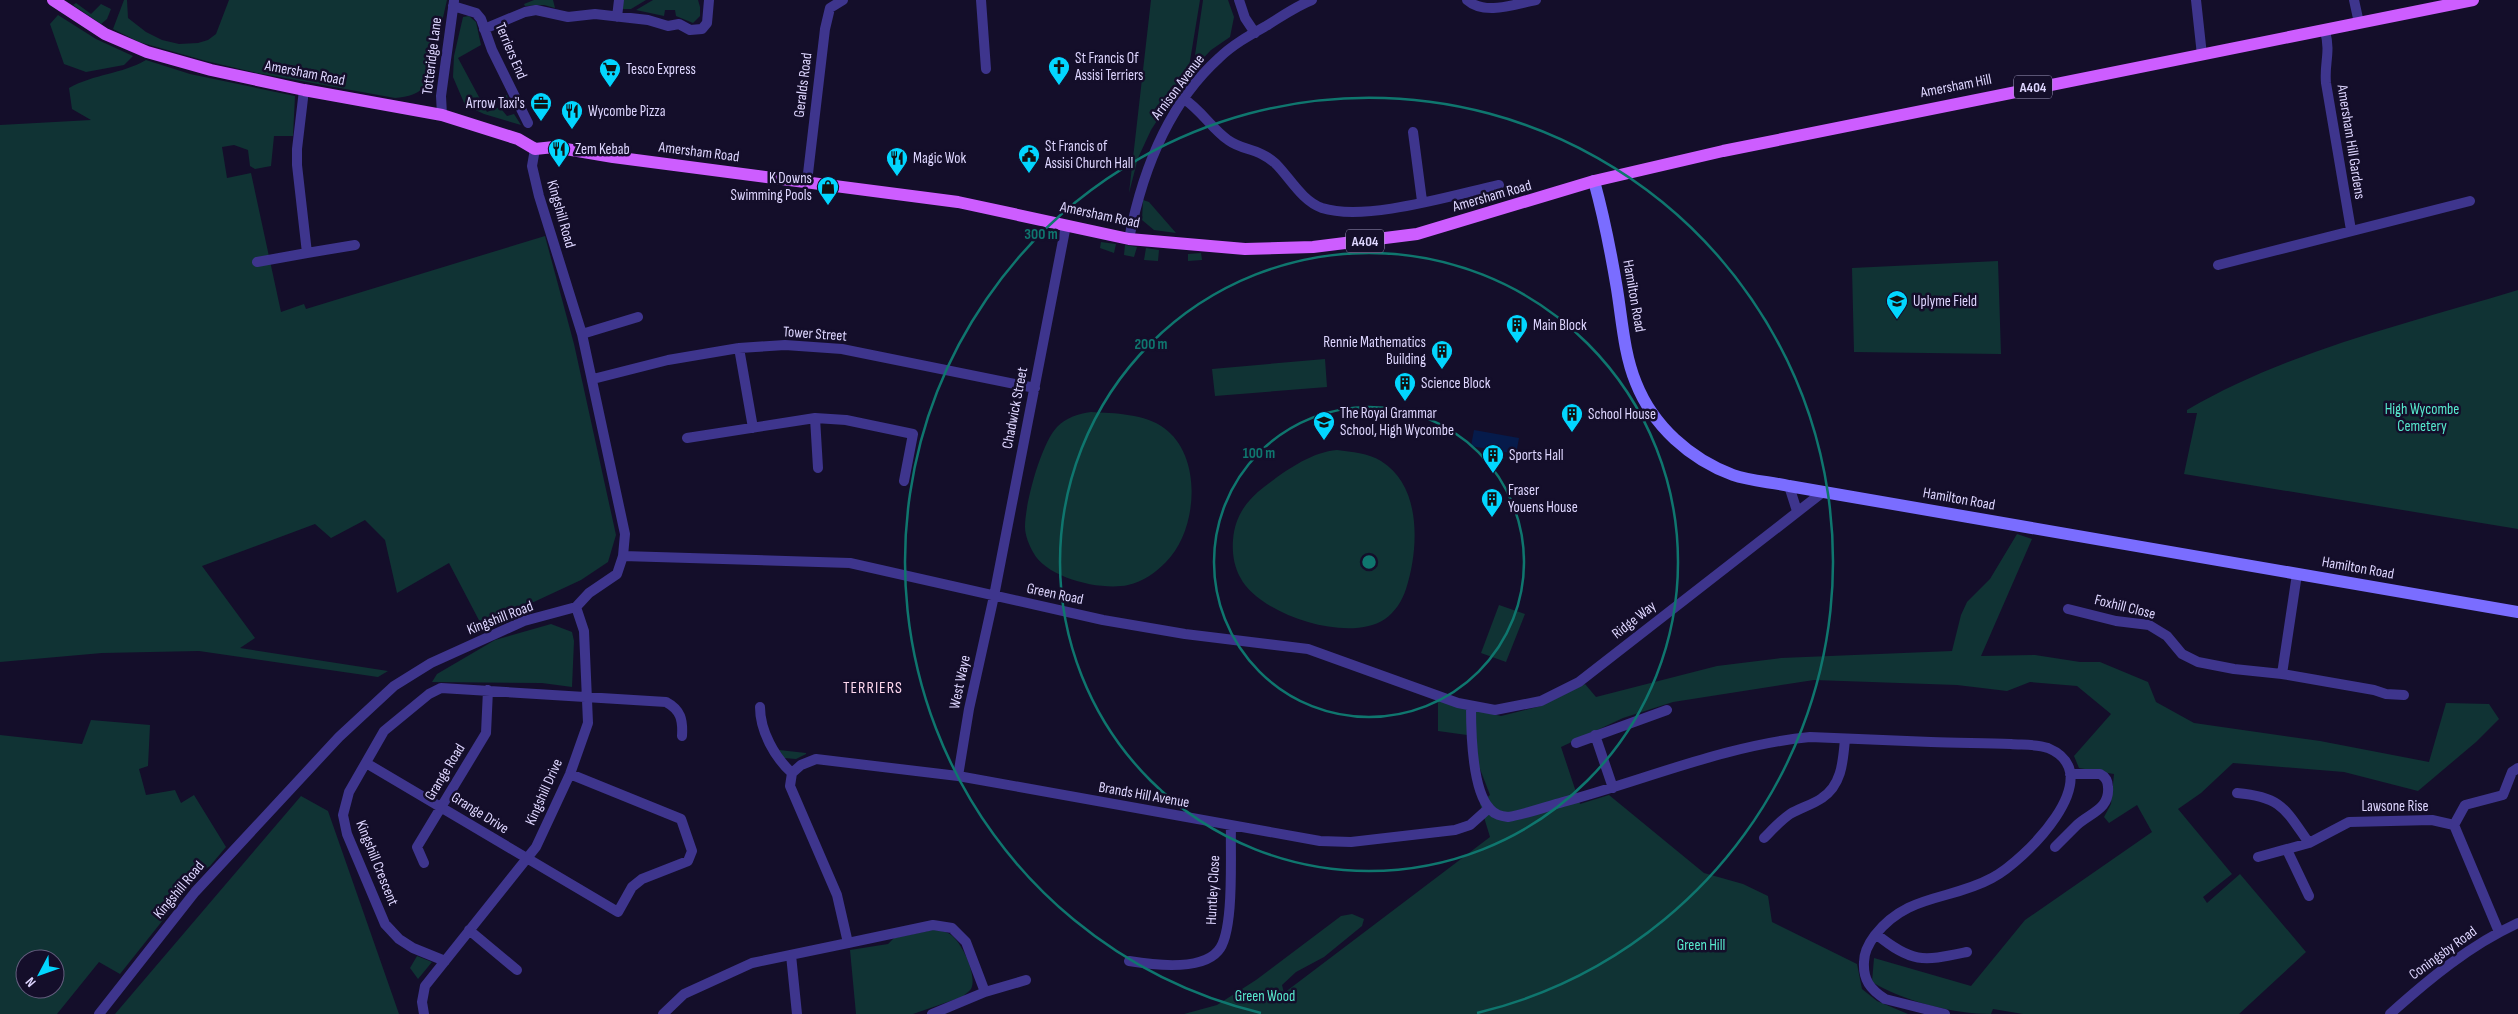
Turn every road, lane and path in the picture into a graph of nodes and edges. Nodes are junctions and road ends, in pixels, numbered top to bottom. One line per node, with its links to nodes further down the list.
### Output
1 (53, 0): 21 (main road, Amersham Road)
2 (619, 0): 14 (street)
3 (709, 0): 14 (street)
4 (843, 0): 28 (street, Geralds Road)
5 (981, 0): 20 (street)
6 (1239, 0): 18 (street)
7 (1312, 0): 18 (street, Arnison Avenue)
8 (1467, 0): 9 (street)
9 (1536, 0)
10 (2196, 0): 19 (street)
11 (2354, 0): 15 (street)
12 (2473, 0): 15 (main road, Amersham Hill / A404)
13 (454, 3): 16 (street, Terriers End); 23 (street, Totteridge Lane)
14 (617, 17): 16 (street)
15 (2359, 23): 17 (main road, Amersham Hill / A404)
16 (484, 29): 24 (street, Terriers End)
17 (2325, 31): 19 (main road, Amersham Hill / A404); 33 (street, Amersham Hill Gardens)
18 (1255, 33): 22 (street, Arnison Avenue)
19 (2202, 55): 27 (main road, Amersham Hill / A404)
20 (986, 69)
21 (304, 90): 23 (main road, Amersham Road); 36 (street)
22 (1184, 99): 31 (street); 34 (street, Arnison Avenue)
23 (442, 115): 26 (main road, Amersham Road)
24 (528, 123)
25 (1413, 132): 31 (street)
26 (535, 149): 28 (main road, Amersham Road / A404); 40 (street, Kingshill Road)
27 (1594, 181): 34 (main road, Amersham Road / A404); 49 (street, Hamilton Road)
28 (807, 182): 32 (main road, Amersham Road / A404)
29 (1499, 185): 31 (street)
30 (2470, 201): 33 (street)
31 (1422, 202)
32 (1066, 225): 34 (main road, Amersham Road / A404); 43 (street, Chadwick Street)
33 (2351, 230): 38 (street)
34 (1129, 239)
35 (355, 245): 36 (street)
36 (307, 253): 37 (street)
37 (257, 262)
38 (2218, 265)
39 (638, 317): 40 (street)
40 (582, 334): 42 (street, Kingshill Road)
41 (739, 348): 42 (street, Tower Street); 43 (street, Tower Street); 45 (street)
42 (593, 379): 52 (street, Kingshill Road)
43 (1035, 388): 54 (street, Chadwick Street)
44 (815, 418): 45 (street); 47 (street); 48 (street)
45 (753, 428): 46 (street)
46 (687, 438)
47 (818, 468)
48 (904, 481)
49 (1789, 486): 50 (street, Hamilton Road); 51 (street)
50 (1823, 492): 51 (street, Ridge Way); 53 (street, Hamilton Road)
51 (1797, 511): 62 (street, Ridge Way)
52 (623, 556): 54 (street, Green Road); 55 (street, Kingshill Road)
53 (2297, 574): 57 (street, Hamilton Road); 58 (street)
54 (994, 596): 62 (street, Green Road); 74 (street, West Waye)
55 (576, 607): 61 (street, Kingshill Drive); 101 (street, Kingshill Road)
56 (2068, 609): 58 (street, Foxhill Close)
57 (2518, 612)
58 (2282, 674): 60 (street, Foxhill Close)
59 (488, 690): 61 (street, Kingshill Crescent); 69 (street, Kingshill Crescent); 77 (street, Grange Road)
60 (2404, 695)
61 (588, 697): 66 (street, Kingshill Crescent); 72 (street, Kingshill Drive)
62 (1472, 706): 78 (street)
63 (760, 707): 71 (street)
64 (1667, 710): 65 (street)
65 (1595, 735): 68 (street); 75 (street)
66 (682, 736)
67 (1845, 739): 73 (street); 75 (street); 81 (street)
68 (1576, 743)
69 (366, 763): 77 (street, Grange Drive); 96 (street, Kingshill Crescent)
70 (2518, 768): 79 (street)
71 (792, 773): 74 (street, Brands Hill Avenue); 93 (street)
72 (570, 774): 86 (street, Kingshill Drive); 86 (street, Grange Drive)
73 (2070, 774): 83 (street); 92 (street)
74 (958, 776): 80 (street, Brands Hill Avenue)
75 (1613, 788): 78 (street)
76 (2237, 794): 82 (street)
77 (442, 806): 86 (street, Grange Drive); 87 (street, Grange Road)
78 (1489, 808): 80 (street, Brands Hill Avenue)
79 (2454, 825): 82 (street, Lawsone Rise); 91 (street)
80 (1231, 826): 97 (street, Huntley Close)
81 (1764, 838)
82 (2309, 843): 84 (street, Lawsone Rise)
83 (2055, 848)
84 (2287, 850): 85 (street, Lawsone Rise); 88 (street)
85 (2258, 858)
86 (526, 859): 90 (street, Kingshill Drive)
87 (424, 863)
88 (2309, 896)
89 (2518, 924): 91 (street, Coningsby Road)
90 (469, 930): 96 (street, Kingshill Drive); 98 (street)
91 (2499, 932): 107 (street, Coningsby Road)
92 (1876, 934): 94 (street); 106 (street)
93 (848, 943): 95 (street); 100 (street)
94 (1967, 952)
95 (791, 955): 103 (street); 104 (street)
96 (445, 961): 102 (street, Kingshill Drive)
97 (1130, 962)
98 (517, 970)
99 (1026, 980): 100 (street)
100 (985, 992): 105 (street)
101 (99, 1014)
102 (424, 1014)
103 (663, 1014)
104 (797, 1014)
105 (932, 1014)
106 (1945, 1014)
107 (2390, 1014)

